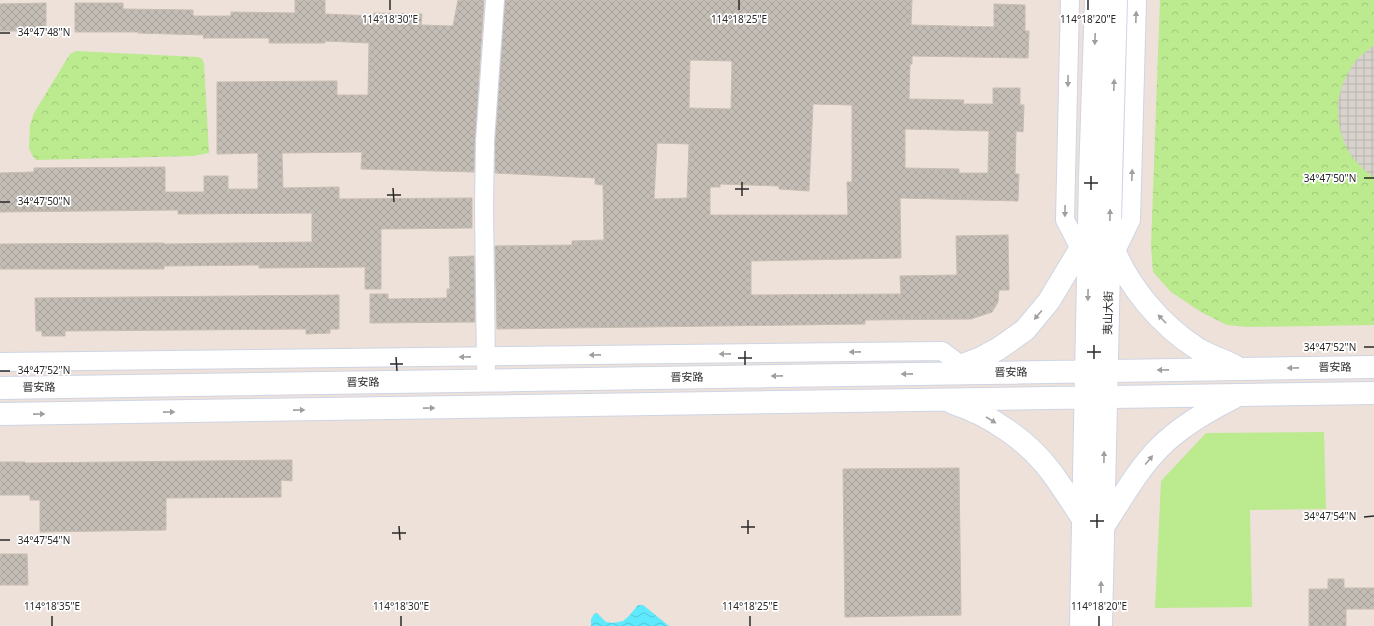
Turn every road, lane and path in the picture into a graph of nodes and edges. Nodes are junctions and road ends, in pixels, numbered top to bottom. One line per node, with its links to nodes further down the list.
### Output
1 (496, 0): 7 (street)
2 (1070, 0): 6 (street, one-way to 6)
3 (1096, 0): 6 (main road, 夷山大街, one-way to 6)
4 (1116, 0): 6 (main road, 夷山大街, one-way to 4)
5 (1137, 0): 6 (street, one-way to 5)
6 (1098, 251): 10 (main road, one-way to 10); 11 (main road, one-way to 6); 12 (main road, 夷山大街)
7 (486, 356): 8 (street, one-way to 8); 10 (street, one-way to 7); 13 (street)
8 (0, 362)
9 (1374, 367): 11 (main road, 晋安路, one-way to 11)
10 (966, 369): 12 (main road, 晋安路); 13 (main road, 晋安路, one-way to 13)
11 (1242, 369): 12 (main road, 晋安路, one-way to 12)
12 (1096, 371): 17 (main road, 夷山大街)
13 (486, 380): 14 (main road, 晋安路)
14 (0, 388)
15 (1374, 393): 16 (main road)
16 (1239, 395): 17 (main road); 20 (main road, one-way to 16)
17 (1096, 397): 18 (main road); 20 (main road, 夷山大街)
18 (943, 400): 19 (main road, one-way to 18); 20 (main road, one-way to 20)
19 (0, 414)
20 (1093, 523): 21 (main road, 夷山大街); 22 (main road, 夷山大街, one-way to 20)
21 (1081, 626)
22 (1101, 626)

